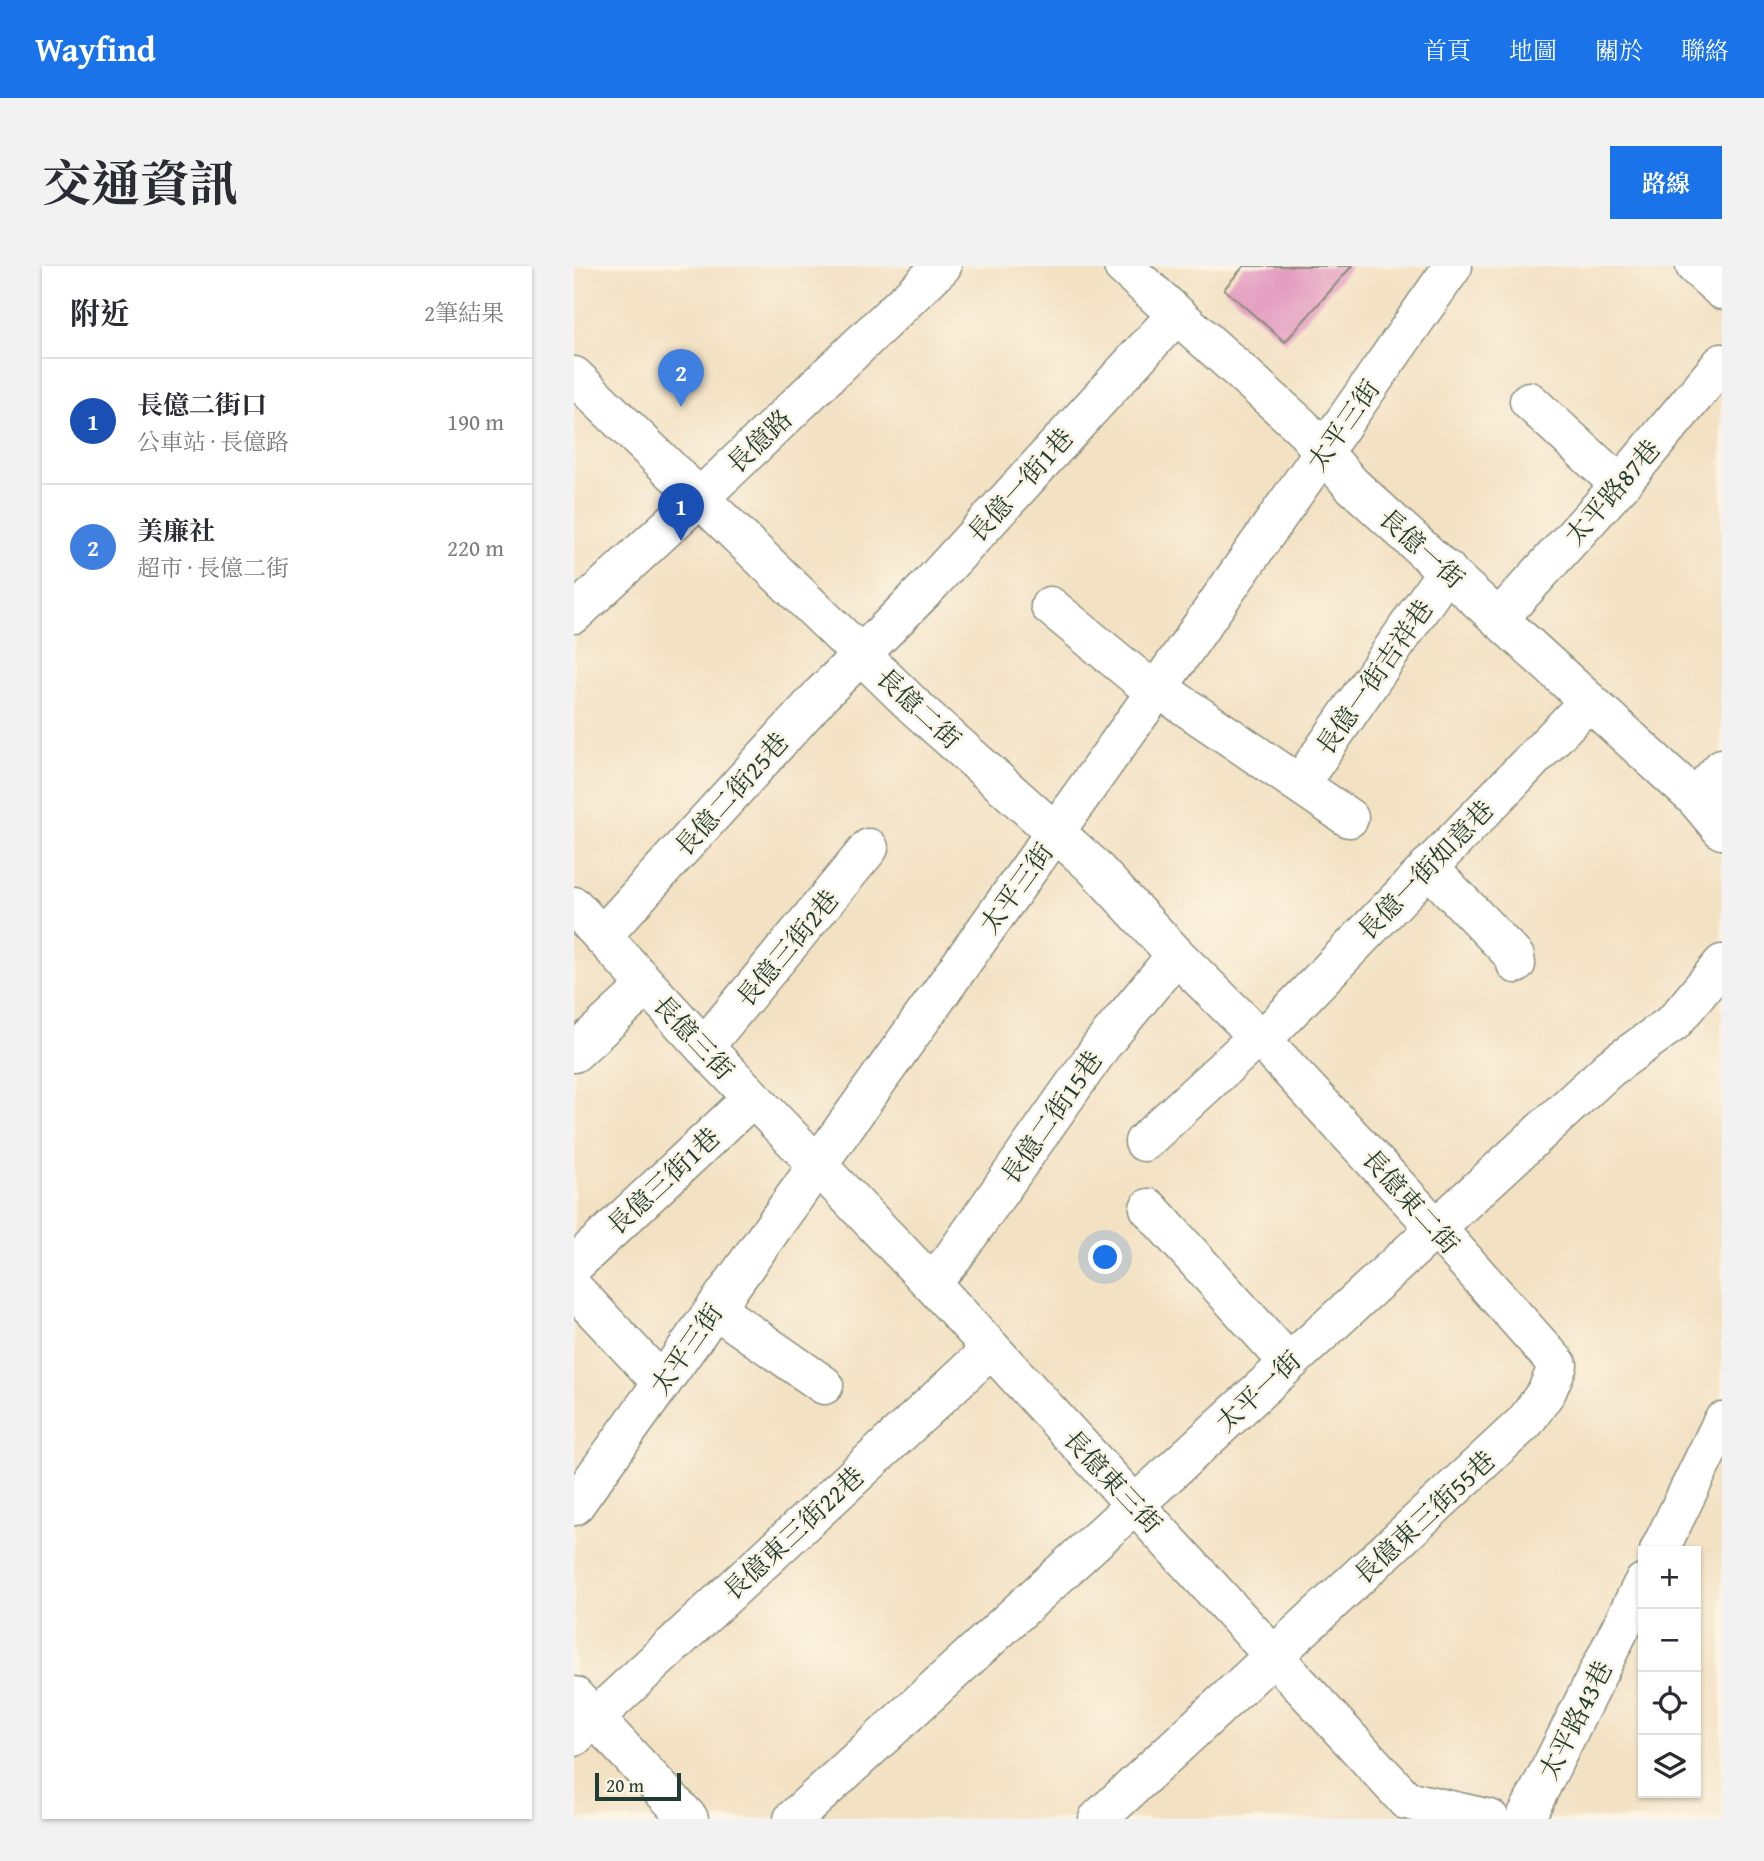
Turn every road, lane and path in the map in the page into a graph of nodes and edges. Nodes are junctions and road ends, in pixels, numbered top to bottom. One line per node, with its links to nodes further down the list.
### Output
1 (942, 266): 10 (street, 長億路)
2 (1123, 266): 4 (street, 長億一街)
3 (1453, 266): 8 (street, 太平三街)
4 (1176, 315): 8 (street, 長億一街); 15 (street, 長億一街1巷)
5 (1722, 363): 9 (street, 太平路87巷)
6 (574, 376): 10 (street, 長億二街)
7 (1529, 401): 9 (street)
8 (1324, 452): 11 (street, 長億一街); 16 (street, 太平三街)
9 (1620, 485): 14 (street, 太平路87巷)
10 (700, 497): 13 (street, 長億路); 15 (street, 長億二街)
11 (1447, 570): 14 (street, 長億一街); 19 (street, 長億一街吉祥巷)
12 (1050, 607): 16 (street, 長億一街吉祥巷)
13 (574, 614)
14 (1500, 617): 17 (street, 長億一街)
15 (862, 653): 23 (street, 長億二街); 27 (street, 長億二街25巷)
16 (1158, 688): 19 (street, 長億一街吉祥巷); 23 (street, 太平三街)
17 (1589, 701): 20 (street, 長億一街); 25 (street, 長億一街如意巷)
18 (1722, 768): 20 (street)
19 (1300, 784): 21 (street, 長億一街吉祥巷)
20 (1695, 798): 22 (street, 長億一街)
21 (1349, 818)
22 (1722, 830)
23 (1055, 833): 28 (street, 長億二街); 37 (street, 太平三街)
24 (869, 848): 33 (street, 長億三街2巷)
25 (1428, 867): 29 (street); 32 (street, 長億一街如意巷)
26 (574, 906): 27 (street, 長億三街)
27 (602, 936): 31 (street, 長億三街)
28 (1176, 955): 32 (street, 長億二街); 41 (street, 長億二街15巷)
29 (1516, 964)
30 (1722, 964): 39 (street, 太平一街)
31 (647, 986): 33 (street, 長億三街); 34 (street)
32 (1262, 1040): 36 (street, 長億一街如意巷); 39 (street, 長億東二街)
33 (704, 1047): 35 (street, 長億三街)
34 (574, 1053)
35 (752, 1098): 37 (street, 長億三街); 40 (street, 長億三街1巷)
36 (1144, 1142)
37 (818, 1164): 41 (street, 長億東三街); 43 (street, 太平三街)
38 (1149, 1208): 45 (street)
39 (1436, 1228): 45 (street, 太平一街); 46 (street, 長億東二街)
40 (574, 1265)
41 (931, 1283): 44 (street, 長億東三街)
42 (574, 1289): 47 (street)
43 (715, 1309): 47 (street, 太平三街); 48 (street)
44 (991, 1349): 50 (street, 長億東三街); 55 (street, 長億東三街22巷)
45 (1289, 1363): 50 (street, 太平一街)
46 (1558, 1365): 54 (street, 長億東三街55巷)
47 (662, 1383): 51 (street, 太平三街)
48 (824, 1385)
49 (1722, 1422): 52 (street)
50 (1134, 1505): 54 (street, 長億東三街); 58 (street, 太平一街)
51 (574, 1506)
52 (1661, 1546)
53 (1638, 1593): 61 (street, 太平路43巷)
54 (1274, 1657): 56 (street, 長億東三街); 59 (street, 長億東三街55巷)
55 (581, 1717): 57 (street)
56 (1396, 1809): 60 (street)
57 (689, 1819)
58 (793, 1819)
59 (1098, 1819)
60 (1490, 1819)
61 (1525, 1819)

